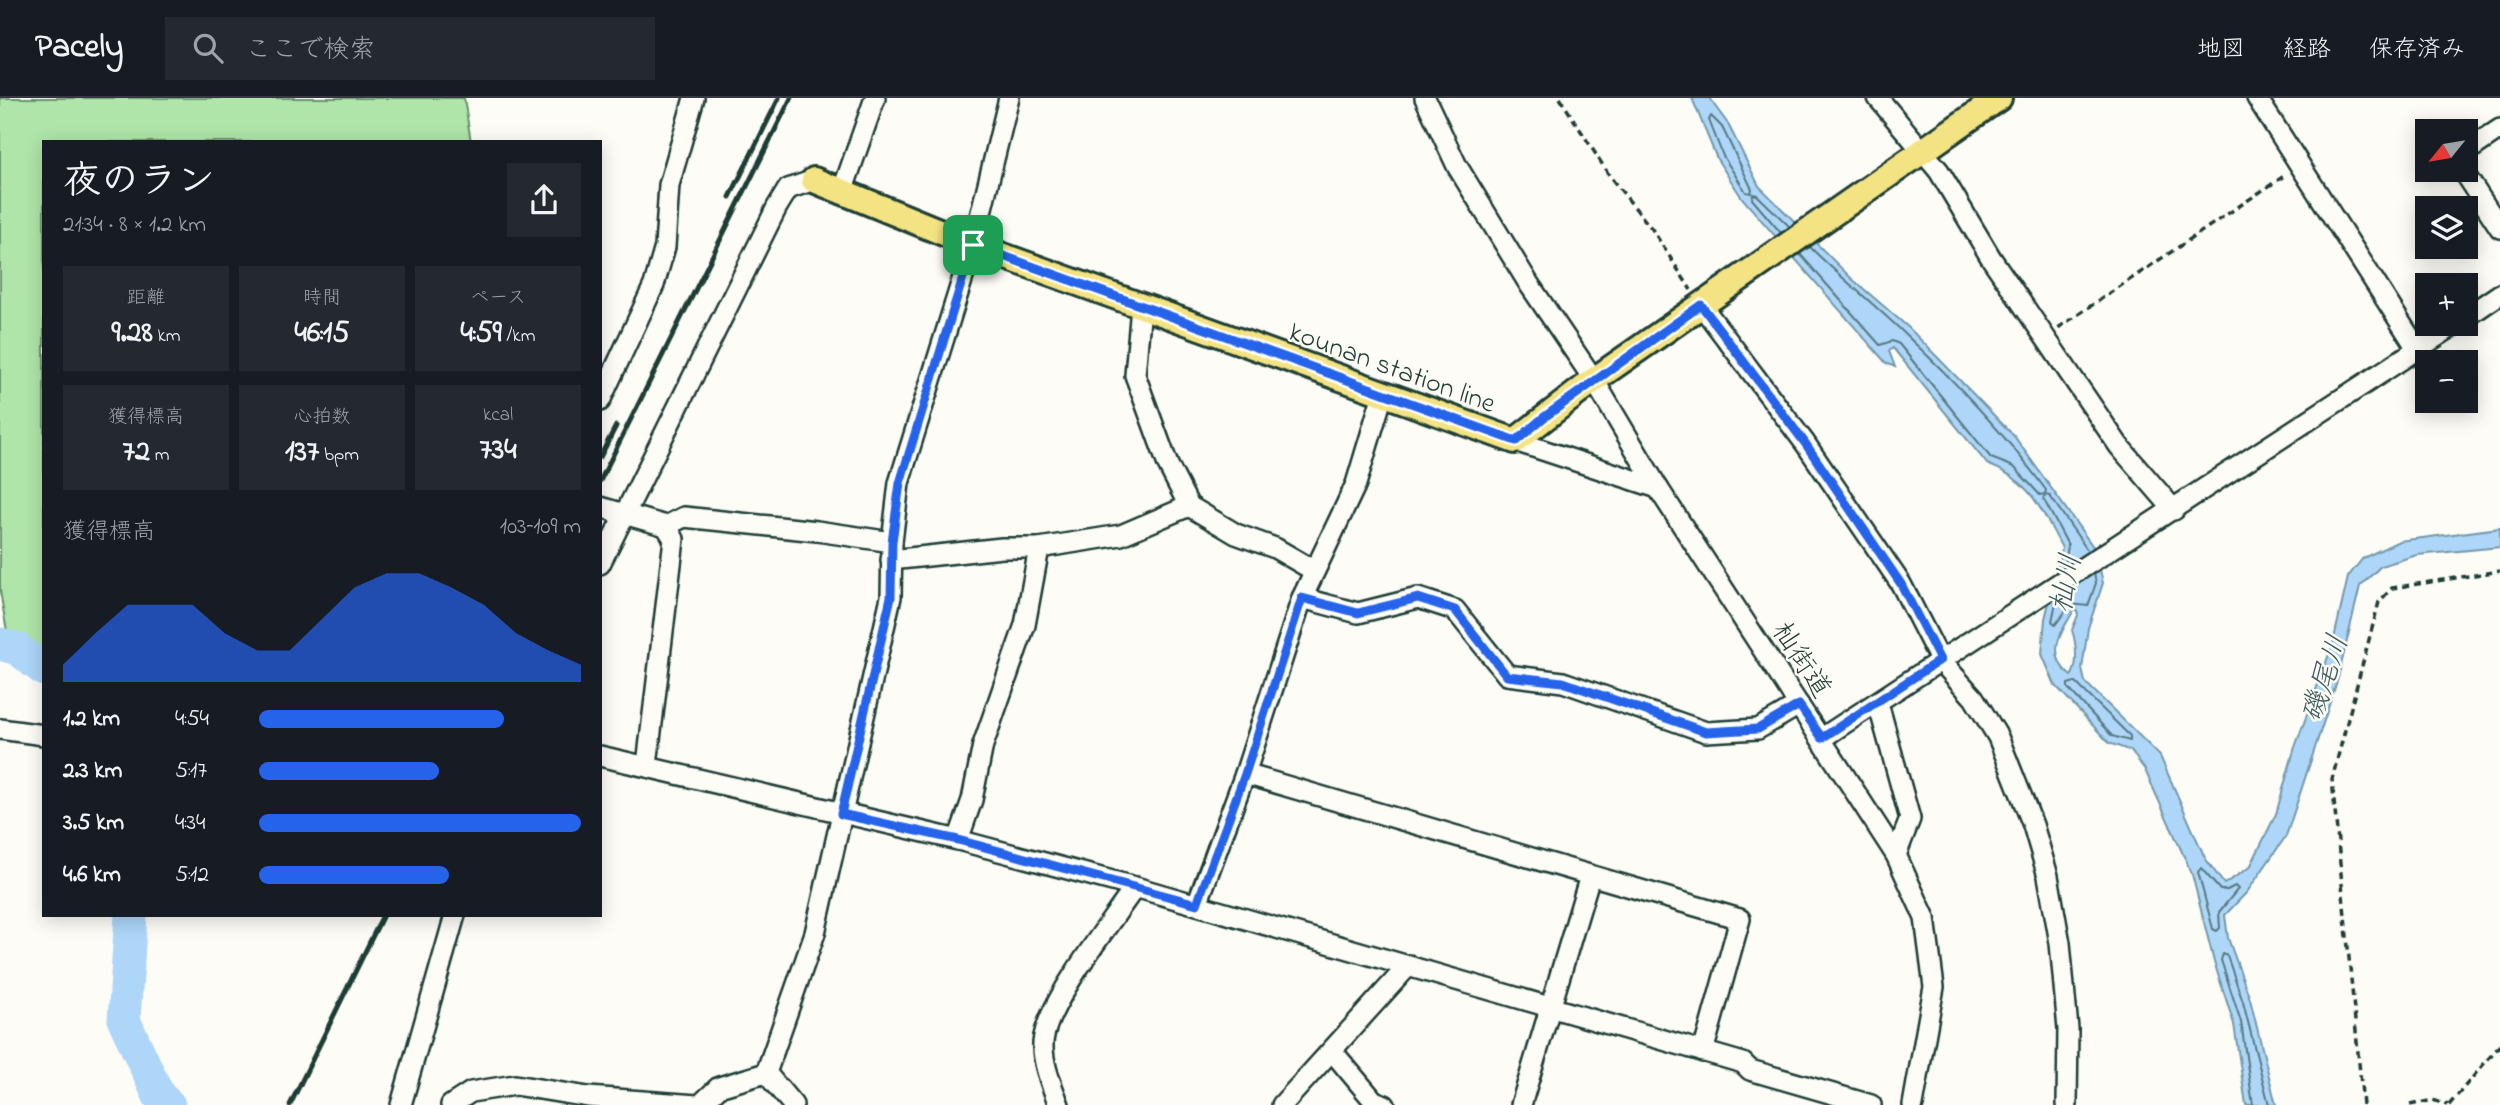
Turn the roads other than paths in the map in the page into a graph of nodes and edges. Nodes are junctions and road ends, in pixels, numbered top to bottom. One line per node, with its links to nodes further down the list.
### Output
1 (694, 98): 25 (street)
2 (875, 98): 13 (street)
3 (1009, 98): 15 (street)
4 (1425, 98): 23 (street, 杣街道)
5 (1878, 98): 10 (street)
6 (1998, 98): 10 (main road, kounan station line)
7 (2257, 98): 21 (street)
8 (2500, 129): 9 (street)
9 (2478, 144)
10 (1914, 157): 17 (main road, kounan station line); 30 (street)
11 (814, 180): 13 (main road, kounan station line); 31 (street)
12 (2470, 182): 14 (street)
13 (842, 192): 15 (main road, kounan station line)
14 (2500, 228)
15 (973, 245): 18 (main road, kounan station line); 34 (street)
16 (2500, 294): 19 (street)
17 (1707, 301): 23 (main road, kounan station line); 38 (street)
18 (1141, 306): 24 (main road, kounan station line); 28 (street)
19 (2478, 309)
20 (2438, 336): 21 (street)
21 (2418, 350)
22 (2415, 352): 30 (street)
23 (1594, 380): 26 (main road, kounan station line); 27 (street, 杣街道)
24 (1383, 394): 26 (main road, kounan station line); 36 (street)
25 (602, 397)
26 (1516, 441): 27 (street)
27 (1658, 488): 40 (street, 杣街道)
28 (1189, 506): 33 (street); 36 (street)
29 (602, 508): 31 (street)
30 (2174, 510): 38 (street)
31 (625, 514): 32 (street); 35 (street)
32 (666, 526): 34 (street); 45 (street)
33 (1039, 548): 34 (street); 48 (street)
34 (891, 551): 47 (street)
35 (602, 560)
36 (1313, 570): 37 (street)
37 (1302, 598): 40 (street); 46 (street)
38 (1943, 658): 39 (street); 69 (street)
39 (1878, 703): 43 (street); 49 (street)
40 (1799, 705): 43 (street, 杣街道)
41 (1, 733): 42 (street)
42 (42, 734)
43 (1822, 738): 49 (street, 杣街道)
44 (602, 756): 45 (street)
45 (647, 765): 47 (street)
46 (1245, 774): 50 (street); 52 (street)
47 (841, 814): 48 (street); 58 (street)
48 (958, 840): 51 (street)
49 (1896, 855): 68 (street, 杣街道)
50 (1590, 876): 55 (street); 57 (street)
51 (1135, 887): 52 (street); 63 (street)
52 (1197, 904): 54 (street)
53 (454, 917): 59 (street)
54 (1409, 965): 55 (street); 56 (street)
55 (1552, 1006): 57 (street); 66 (street)
56 (1333, 1052): 64 (street); 65 (street)
57 (1703, 1052): 67 (street)
58 (766, 1073): 61 (street); 62 (street)
59 (401, 1105)
60 (451, 1105): 61 (street)
61 (699, 1105)
62 (793, 1105)
63 (1059, 1105)
64 (1282, 1105)
65 (1385, 1105)
66 (1521, 1105)
67 (1871, 1105)
68 (1913, 1105)
69 (2067, 1105)

